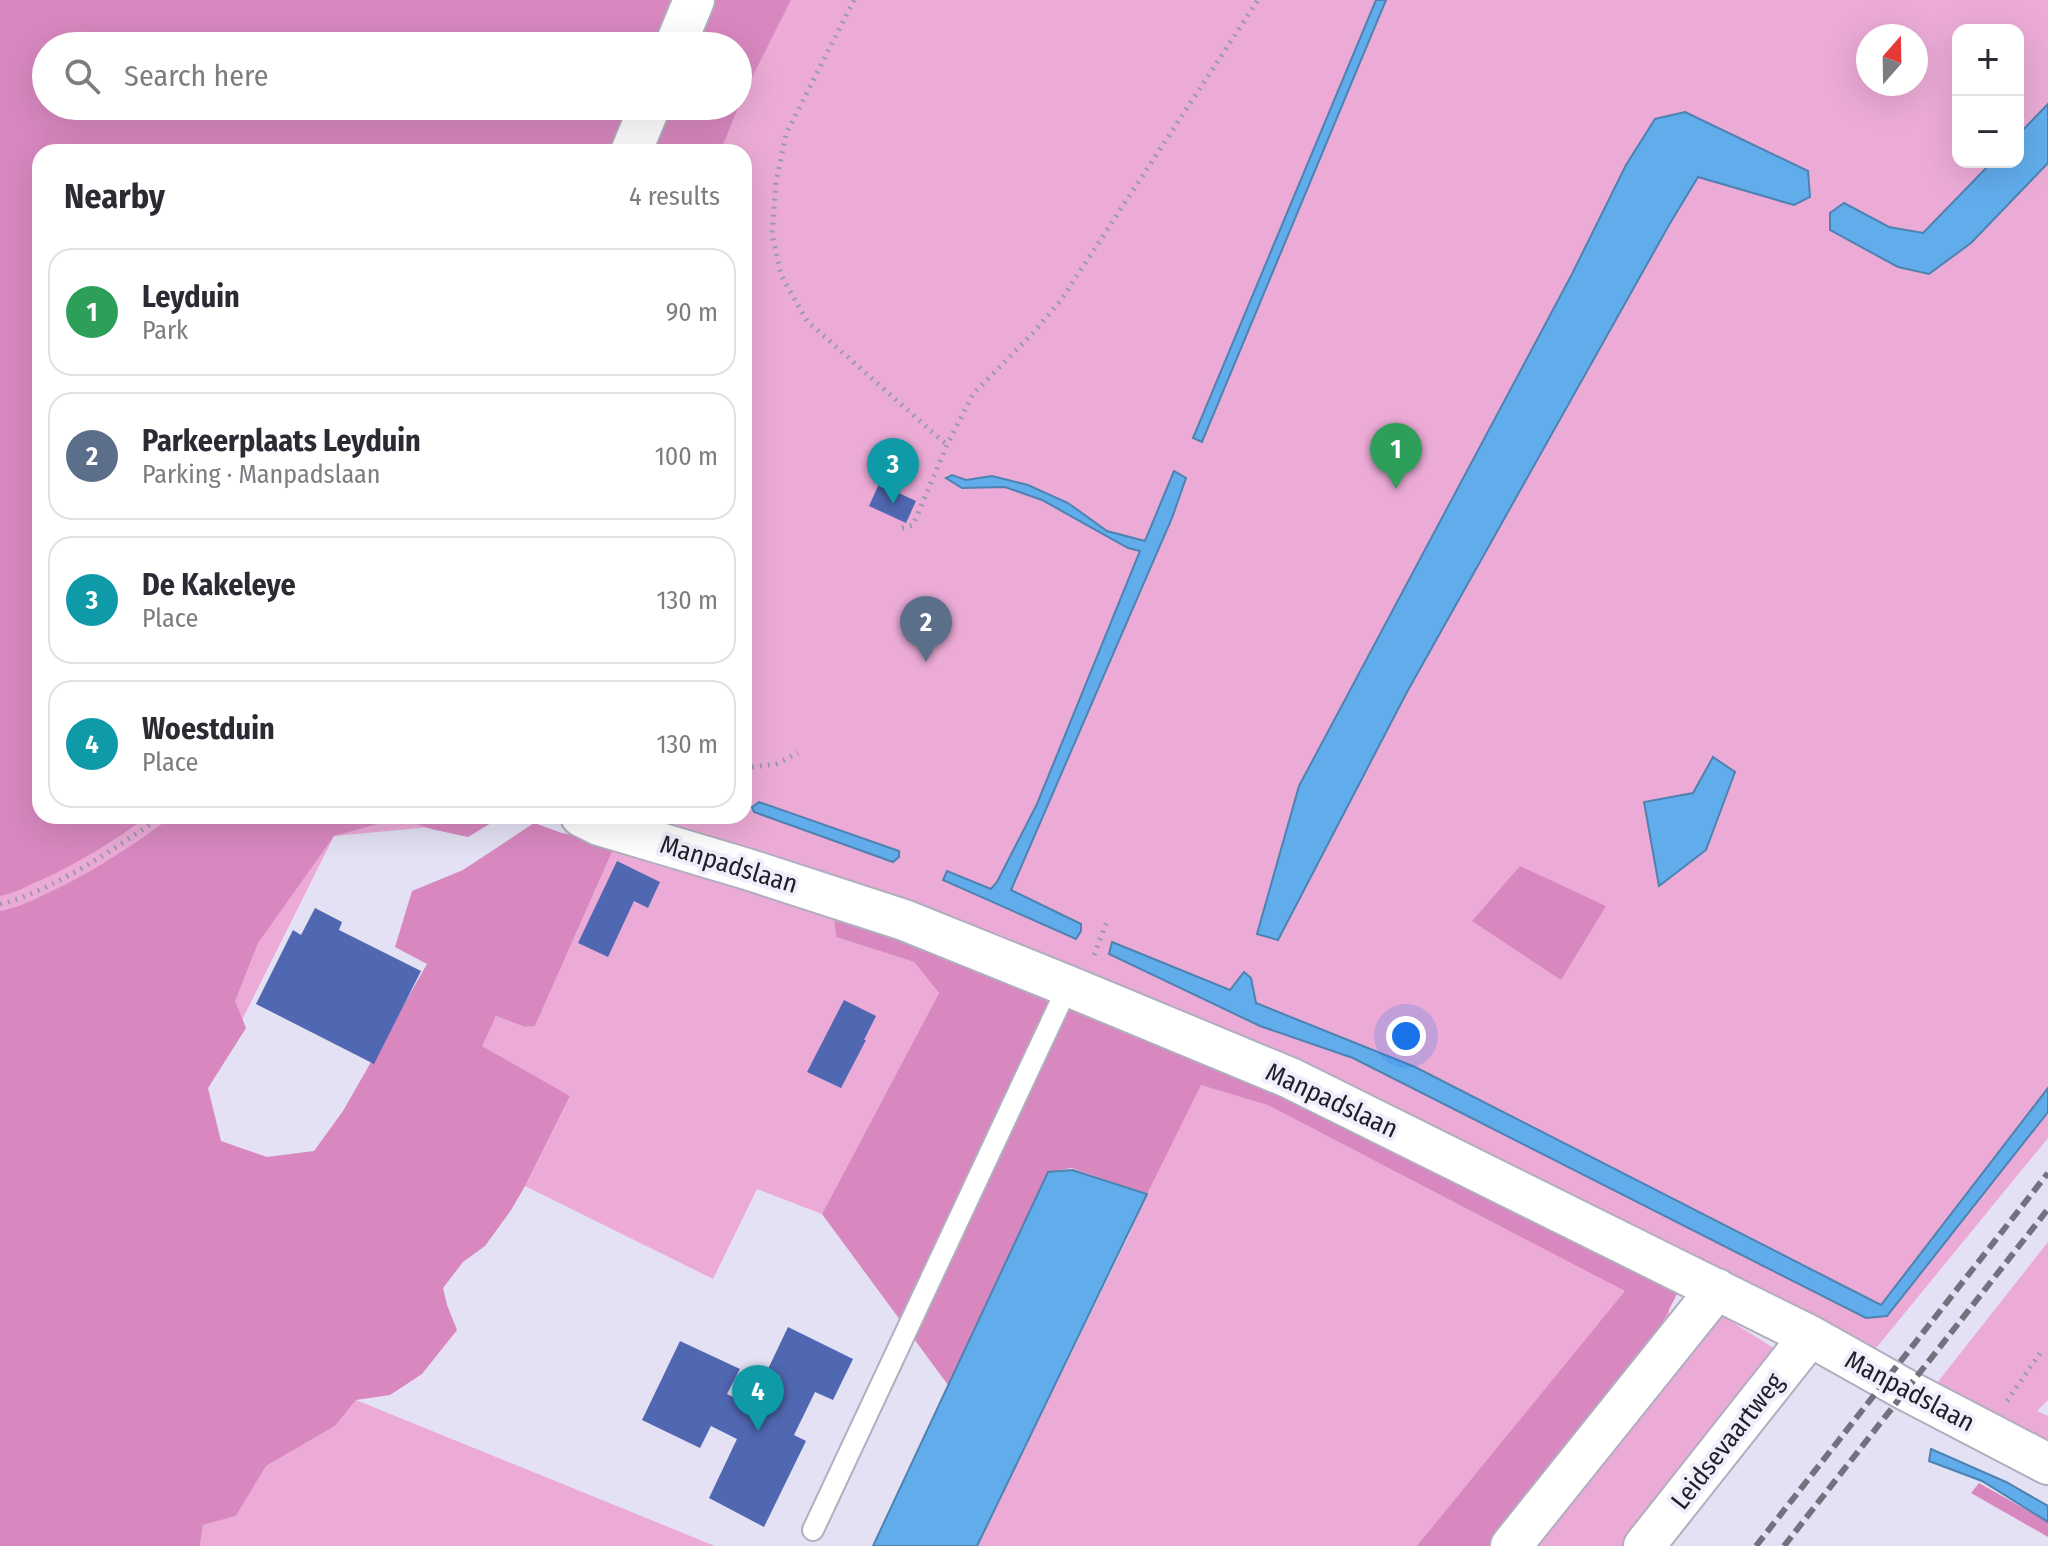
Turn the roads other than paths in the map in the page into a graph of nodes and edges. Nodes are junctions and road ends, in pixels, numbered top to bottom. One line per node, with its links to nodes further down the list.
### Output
1 (694, 0): 2 (street)
2 (681, 32)
3 (644, 120): 4 (street)
4 (634, 144)
5 (597, 824): 6 (street, Manpadslaan)
6 (1068, 986): 7 (street, Manpadslaan); 10 (lane)
7 (1717, 1289): 8 (street, Manpadslaan); 11 (street)
8 (1810, 1336): 9 (street, Manpadslaan); 12 (street, Leidsevaartweg)
9 (2048, 1464)
10 (813, 1530)
11 (1511, 1546)
12 (1644, 1546)

